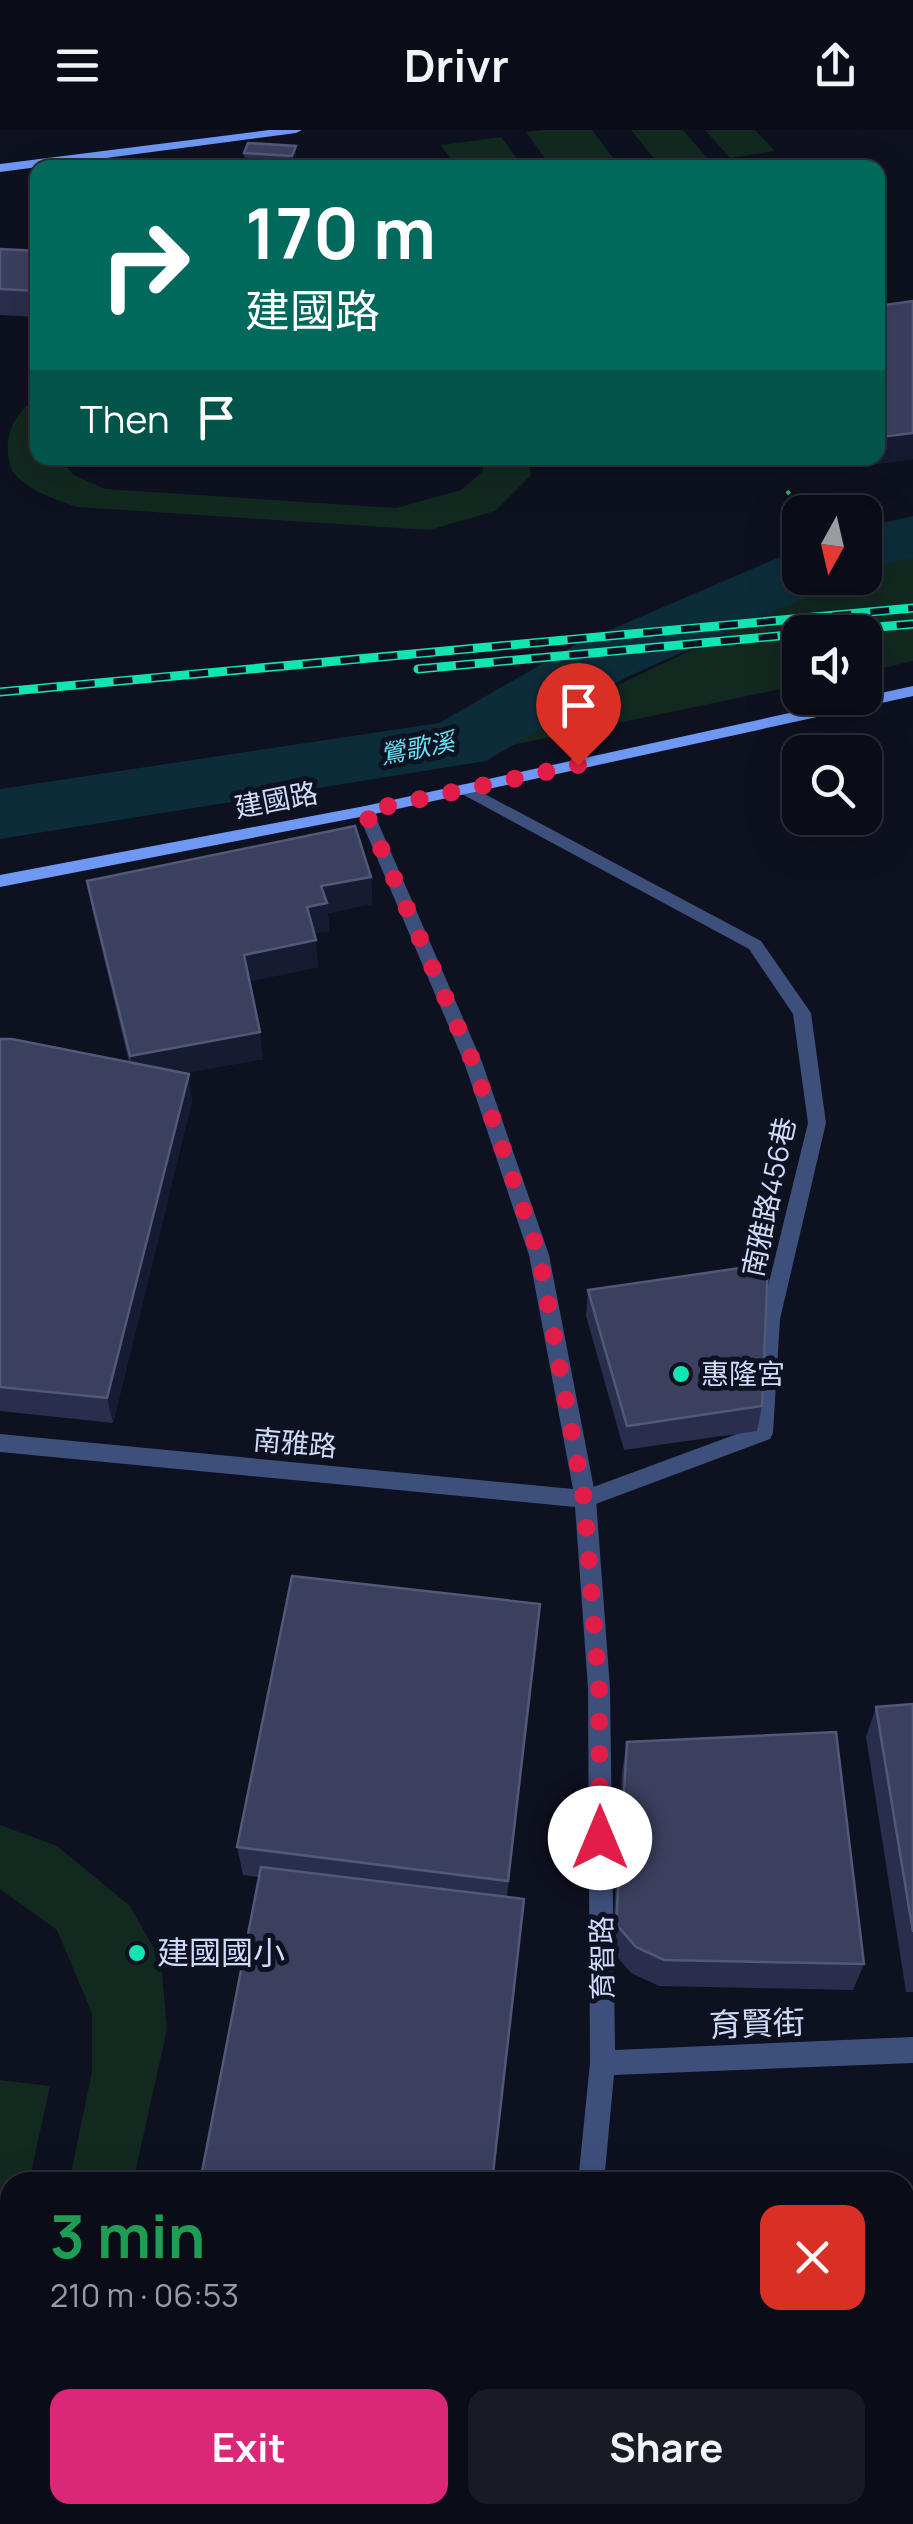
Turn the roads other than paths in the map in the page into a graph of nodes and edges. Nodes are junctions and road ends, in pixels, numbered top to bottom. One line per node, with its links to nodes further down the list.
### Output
1 (296, 130): 2 (street)
2 (62, 160)
3 (30, 164): 4 (street)
4 (0, 168)
5 (913, 691): 6 (street, 建國路)
6 (466, 789): 7 (street, 建國路); 10 (street, 南雅路456巷)
7 (365, 811): 8 (street, 建國路); 10 (street, 育智路)
8 (0, 881)
9 (0, 1442): 10 (street, 南雅路)
10 (584, 1499): 12 (street, 育智路)
11 (913, 2050): 12 (street, 育賢街)
12 (603, 2063): 13 (street, 育智路)
13 (592, 2172)

